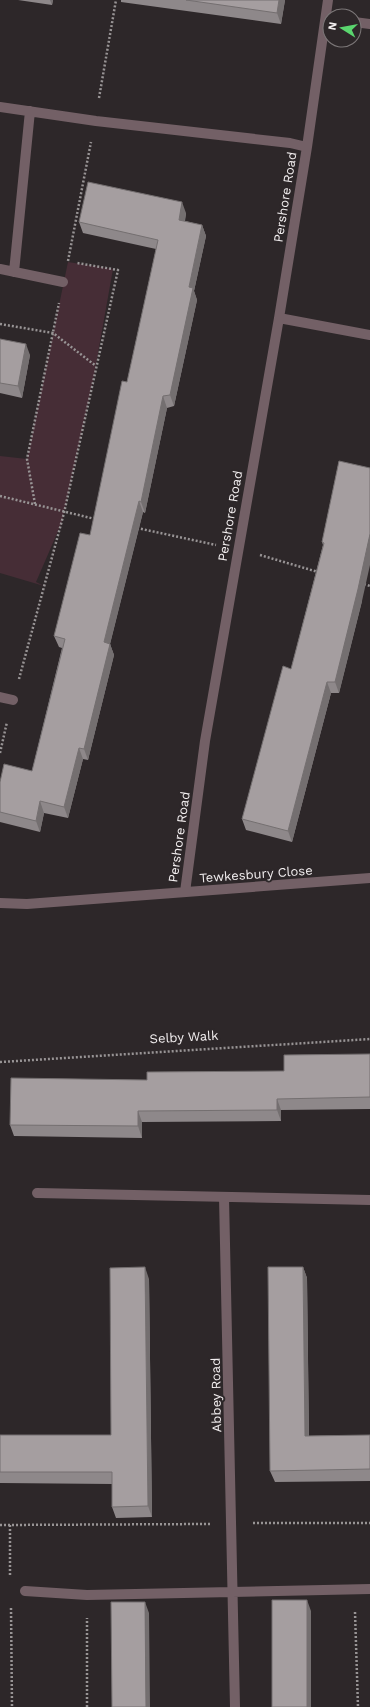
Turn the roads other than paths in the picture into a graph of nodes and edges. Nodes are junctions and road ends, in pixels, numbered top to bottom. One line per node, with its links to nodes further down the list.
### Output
1 (323, 48): 4 (street, Pershore Road)
2 (0, 107): 3 (street, Pershore Road)
3 (30, 111): 4 (street, Pershore Road); 6 (street)
4 (307, 146): 8 (street, Pershore Road)
5 (0, 269): 6 (street)
6 (14, 272): 7 (street)
7 (63, 282)
8 (279, 318): 9 (street); 13 (street, Pershore Road)
9 (370, 335)
10 (0, 697): 11 (street)
11 (13, 700)
12 (370, 878): 13 (street, Tewkesbury Close)
13 (185, 892): 14 (street, Tewkesbury Close)
14 (0, 903)
15 (37, 1194): 16 (street)
16 (224, 1197): 17 (street); 20 (street, Abbey Road)
17 (370, 1200)
18 (370, 1589): 20 (street)
19 (25, 1591): 20 (street)
20 (233, 1592): 21 (street, Abbey Road)
21 (235, 1707)

